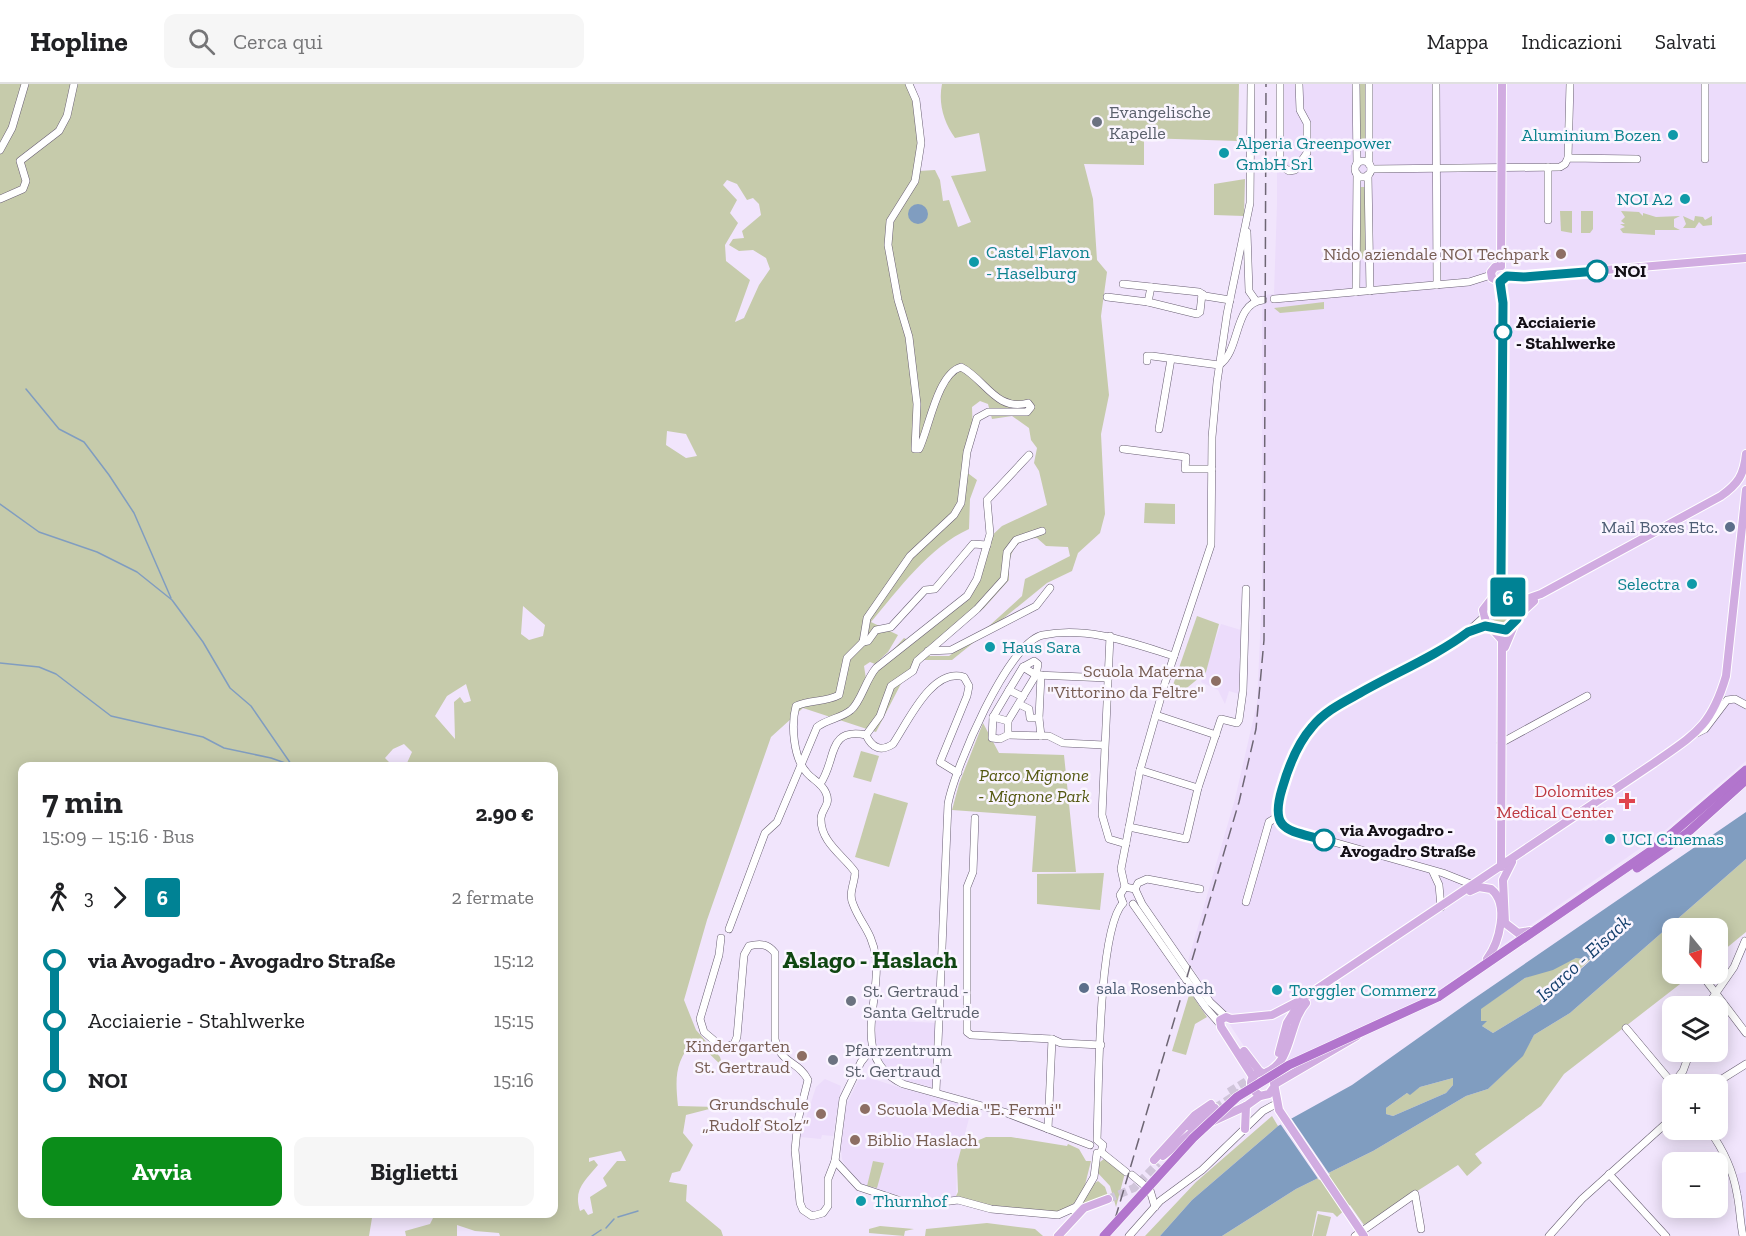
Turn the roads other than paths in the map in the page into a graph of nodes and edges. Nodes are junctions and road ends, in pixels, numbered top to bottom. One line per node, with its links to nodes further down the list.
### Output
1 (25, 84): 13 (street)
2 (74, 84): 23 (street)
3 (909, 84): 70 (street)
4 (1251, 84): 25 (street)
5 (1280, 84): 6 (street)
6 (1299, 84)
7 (1356, 84): 17 (street)
8 (1369, 84): 18 (street)
9 (1436, 84): 19 (street)
10 (1502, 84): 20 (main road)
11 (1570, 84): 14 (street)
12 (1705, 84): 16 (street)
13 (0, 150)
14 (1568, 159): 15 (street); 21 (street)
15 (1637, 159)
16 (1705, 159)
17 (1357, 164): 18 (street); 22 (street)
18 (1369, 167): 19 (street); 22 (street); 28 (street)
19 (1437, 167): 20 (street); 33 (street)
20 (1502, 167): 21 (street); 29 (main road)
21 (1548, 167): 24 (street)
22 (1357, 174): 27 (street)
23 (0, 199)
24 (1548, 220)
25 (1246, 227): 40 (street); 44 (street)
26 (1746, 258): 31 (main road)
27 (1356, 259): 28 (street); 36 (street)
28 (1369, 259): 35 (street)
29 (1501, 266): 30 (main road); 31 (main road)
30 (1491, 275): 31 (main road); 33 (street)
31 (1504, 279): 57 (main road)
32 (1123, 284): 34 (street)
33 (1437, 285): 35 (street)
34 (1151, 287): 37 (street); 41 (street)
35 (1370, 291): 36 (street)
36 (1356, 292): 39 (street)
37 (1202, 294): 40 (street); 41 (street)
38 (1107, 297): 41 (street)
39 (1274, 299)
40 (1230, 300): 44 (street)
41 (1148, 302)
42 (1171, 359): 43 (street); 44 (street); 45 (street)
43 (1147, 361)
44 (1219, 365): 49 (street)
45 (1160, 429)
46 (1124, 449): 49 (street)
47 (1029, 454): 56 (street)
48 (1746, 456): 50 (main road)
49 (1212, 469): 73 (street)
50 (1738, 483): 51 (main road); 52 (main road)
51 (1728, 491): 52 (main road); 60 (main road)
52 (1743, 492): 53 (main road); 54 (main road)
53 (1745, 503): 54 (main road)
54 (1743, 519): 85 (main road)
55 (1042, 531): 71 (street)
56 (987, 545): 70 (street); 92 (street)
57 (1501, 575): 61 (main road); 62 (main road)
58 (1050, 588): 71 (street)
59 (1246, 589): 88 (street)
60 (1541, 594): 63 (main road); 64 (main road)
61 (1507, 597): 62 (main road); 63 (main road)
62 (1491, 598): 65 (main road)
63 (1515, 603): 64 (main road)
64 (1518, 616): 66 (main road)
65 (1484, 617): 67 (main road); 68 (street)
66 (1512, 626): 67 (main road); 72 (main road)
67 (1492, 628): 68 (street); 72 (main road)
68 (1468, 632): 99 (street)
69 (1110, 636): 73 (street); 76 (street); 95 (street)
70 (863, 642): 92 (street)
71 (928, 651): 86 (street)
72 (1503, 652): 90 (main road)
73 (1174, 656): 81 (street)
74 (1023, 667): 75 (street); 75 (street); 77 (street)
75 (1039, 675): 76 (street); 79 (street); 83 (street)
76 (1108, 678): 91 (street)
77 (1009, 690): 79 (street); 82 (street)
78 (1587, 696): 90 (street)
79 (1021, 700): 83 (street); 84 (street)
80 (1746, 705): 85 (street)
81 (1155, 715): 88 (street); 93 (street)
82 (993, 717): 84 (street); 87 (street)
83 (1039, 718): 89 (street)
84 (1008, 721): 87 (street)
85 (1698, 733): 104 (main road)
86 (866, 735): 95 (street); 97 (street)
87 (1008, 735): 89 (street)
88 (1216, 735): 98 (street)
89 (1041, 736): 91 (street)
90 (1501, 743): 103 (main road)
91 (1104, 745): 102 (street)
92 (802, 765): 97 (street); 116 (street)
93 (1140, 770): 98 (street); 101 (street)
94 (1746, 770): 117 (main road); 166 (highway, bridge)
95 (958, 772): 144 (street)
96 (1746, 780): 167 (highway, bridge)
97 (820, 784): 135 (street)
98 (1198, 788): 101 (street)
99 (1277, 817): 106 (street); 113 (street)
100 (975, 818): 132 (street)
101 (1129, 827): 102 (street)
102 (1126, 844): 108 (street)
103 (1502, 849): 104 (main road); 105 (main road)
104 (1523, 851): 105 (main road); 117 (main road)
105 (1501, 867): 107 (main road)
106 (1432, 872): 107 (street); 115 (street)
107 (1473, 885): 111 (main road)
108 (1125, 887): 109 (street); 114 (street)
109 (1135, 889): 110 (street); 112 (street)
110 (1200, 889)
111 (1457, 896): 115 (main road); 120 (main road)
112 (1136, 901): 114 (street); 128 (street)
113 (1246, 902)
114 (1123, 903): 133 (street)
115 (1441, 907): 122 (main road)
116 (729, 929)
117 (1530, 930): 120 (main road)
118 (721, 938): 156 (street)
119 (1745, 941): 123 (street)
120 (1487, 959): 130 (main road)
121 (1709, 984): 123 (street)
122 (1318, 990): 125 (main road); 134 (main road)
123 (1716, 992): 124 (street); 131 (street)
124 (1713, 996)
125 (1302, 999): 126 (main road); 127 (main road)
126 (1272, 1015): 127 (main road); 128 (main road)
127 (1287, 1023): 136 (main road)
128 (1226, 1024): 140 (main road)
129 (1626, 1028): 141 (street)
130 (1364, 1029): 137 (main road); 139 (main road)
131 (1746, 1033)
132 (1052, 1039): 133 (street); 150 (street)
133 (1101, 1045): 152 (street)
134 (1287, 1046): 139 (main road); 140 (main road)
135 (872, 1048): 144 (street); 156 (street)
136 (1279, 1053)
137 (1303, 1056)
138 (1746, 1064): 142 (street)
139 (1305, 1066): 143 (main road)
140 (1260, 1074): 143 (main road); 145 (main road)
141 (1665, 1074)
142 (1728, 1075)
143 (1274, 1086): 145 (main road); 148 (main road)
144 (936, 1091): 150 (street)
145 (1261, 1096): 147 (main road); 148 (main road)
146 (1213, 1106): 147 (main road)
147 (1246, 1106): 151 (main road)
148 (1277, 1108): 151 (street); 164 (main road)
149 (1662, 1127): 157 (street)
150 (1048, 1129): 154 (street)
151 (1245, 1129): 160 (street)
152 (1097, 1140): 154 (street); 155 (street)
153 (1717, 1140): 171 (street)
154 (1090, 1145): 155 (street)
155 (1099, 1152): 159 (street); 160 (street)
156 (835, 1161): 159 (street)
157 (1609, 1174): 163 (street); 169 (street)
158 (1108, 1199): 161 (main road)
159 (1076, 1207): 161 (street)
160 (1155, 1207): 168 (street)
161 (1070, 1220): 165 (main road)
162 (1421, 1229): 164 (street)
163 (1659, 1233): 170 (street)
164 (1360, 1234)
165 (1058, 1236)
166 (1104, 1236)
167 (1112, 1236)
168 (1129, 1236)
169 (1549, 1236)
170 (1666, 1236)
171 (1743, 1236)

